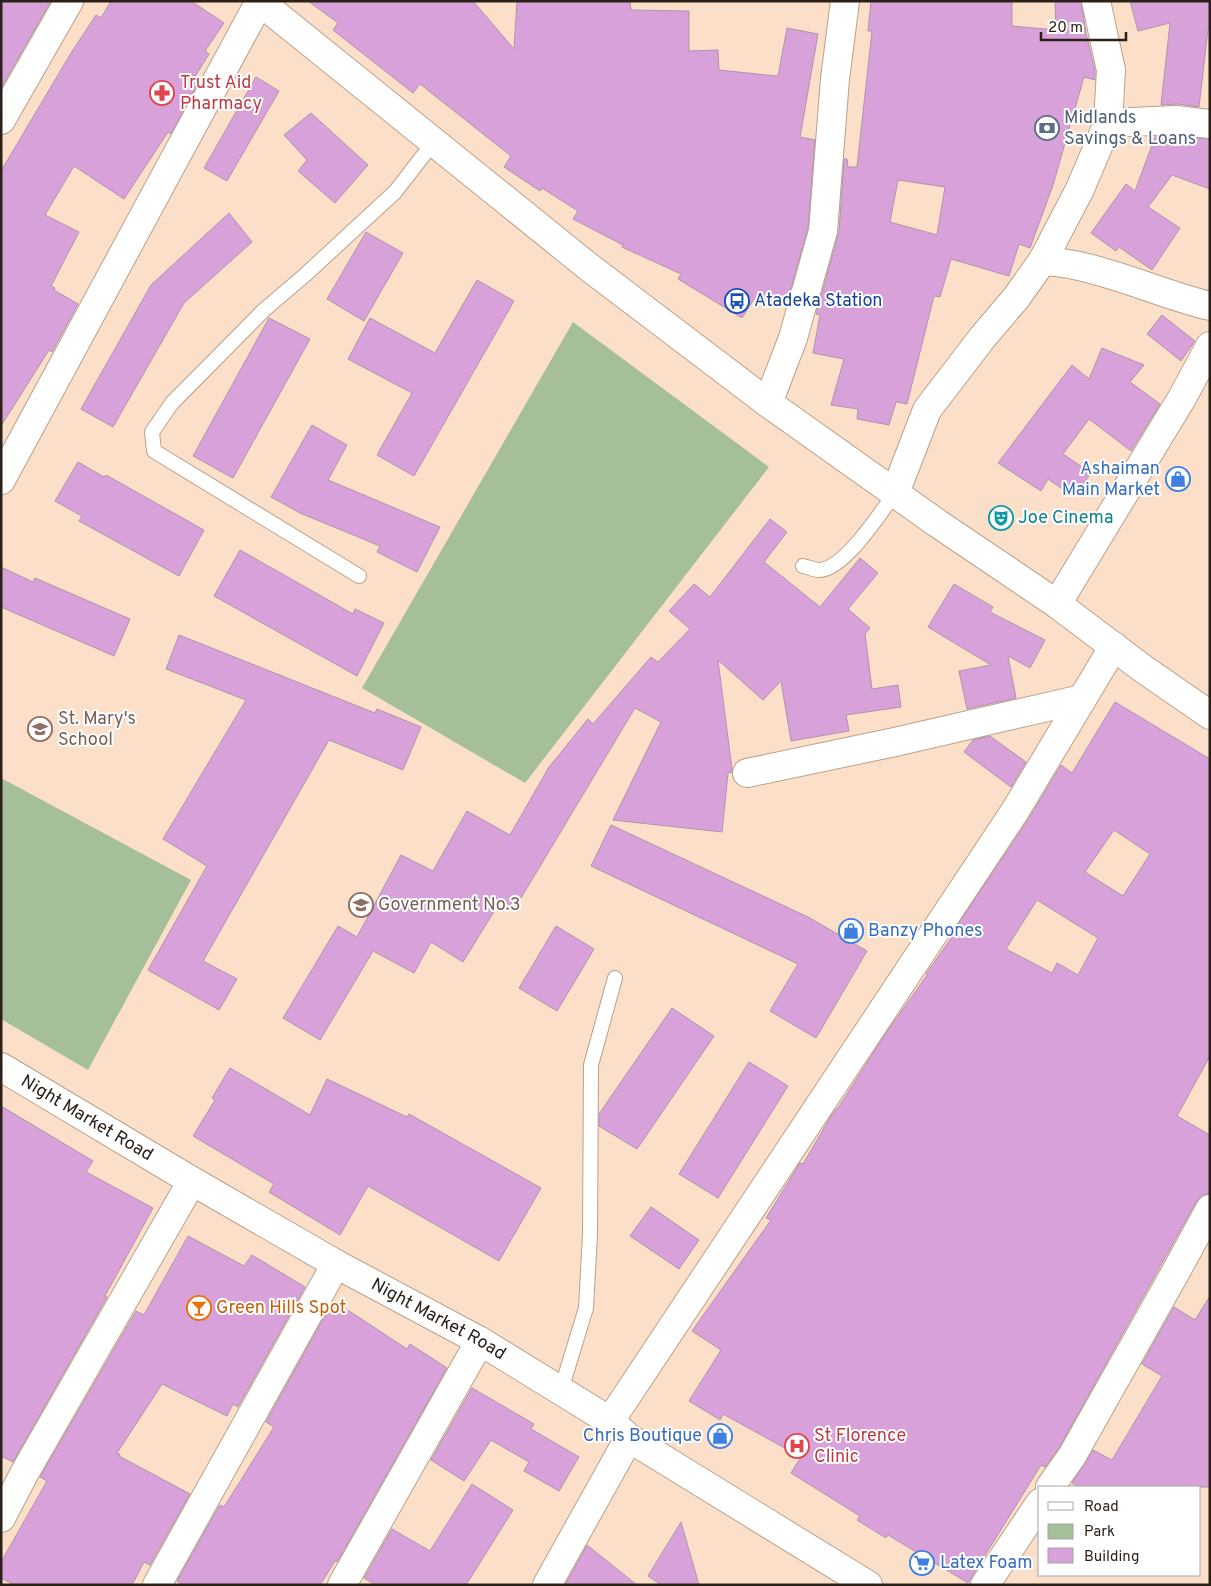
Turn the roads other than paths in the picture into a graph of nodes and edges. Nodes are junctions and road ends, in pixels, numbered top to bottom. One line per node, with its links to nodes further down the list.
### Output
1 (70, 1): 5 (street)
2 (259, 1): 8 (street); 13 (street)
3 (845, 1): 12 (street)
4 (1096, 1): 6 (street)
5 (1, 120)
6 (1108, 123): 7 (street); 9 (street)
7 (1210, 124)
8 (433, 143): 12 (street); 16 (lane)
9 (1043, 260): 10 (street); 14 (street)
10 (1210, 306)
11 (1210, 346): 17 (street)
12 (768, 404): 14 (street)
13 (1, 480)
14 (895, 493): 15 (lane); 17 (street)
15 (803, 566)
16 (359, 576)
17 (1056, 604): 18 (street)
18 (1114, 646): 19 (street); 20 (street)
19 (1082, 699): 21 (street); 29 (street)
20 (1210, 715)
21 (747, 773)
22 (615, 978): 28 (lane)
23 (1, 1067): 24 (street, Night Market Road)
24 (192, 1181): 26 (street, Night Market Road); 32 (street)
25 (1210, 1209): 30 (street)
26 (336, 1264): 27 (street, Night Market Road); 33 (street)
27 (480, 1341): 28 (street, Night Market Road); 34 (street)
28 (561, 1390): 29 (street, Night Market Road)
29 (619, 1430): 35 (street); 36 (street, Night Market Road)
30 (1051, 1486)
31 (1038, 1506): 37 (street)
32 (1, 1518)
33 (157, 1585)
34 (342, 1585)
35 (547, 1585)
36 (868, 1585)
37 (985, 1585)

